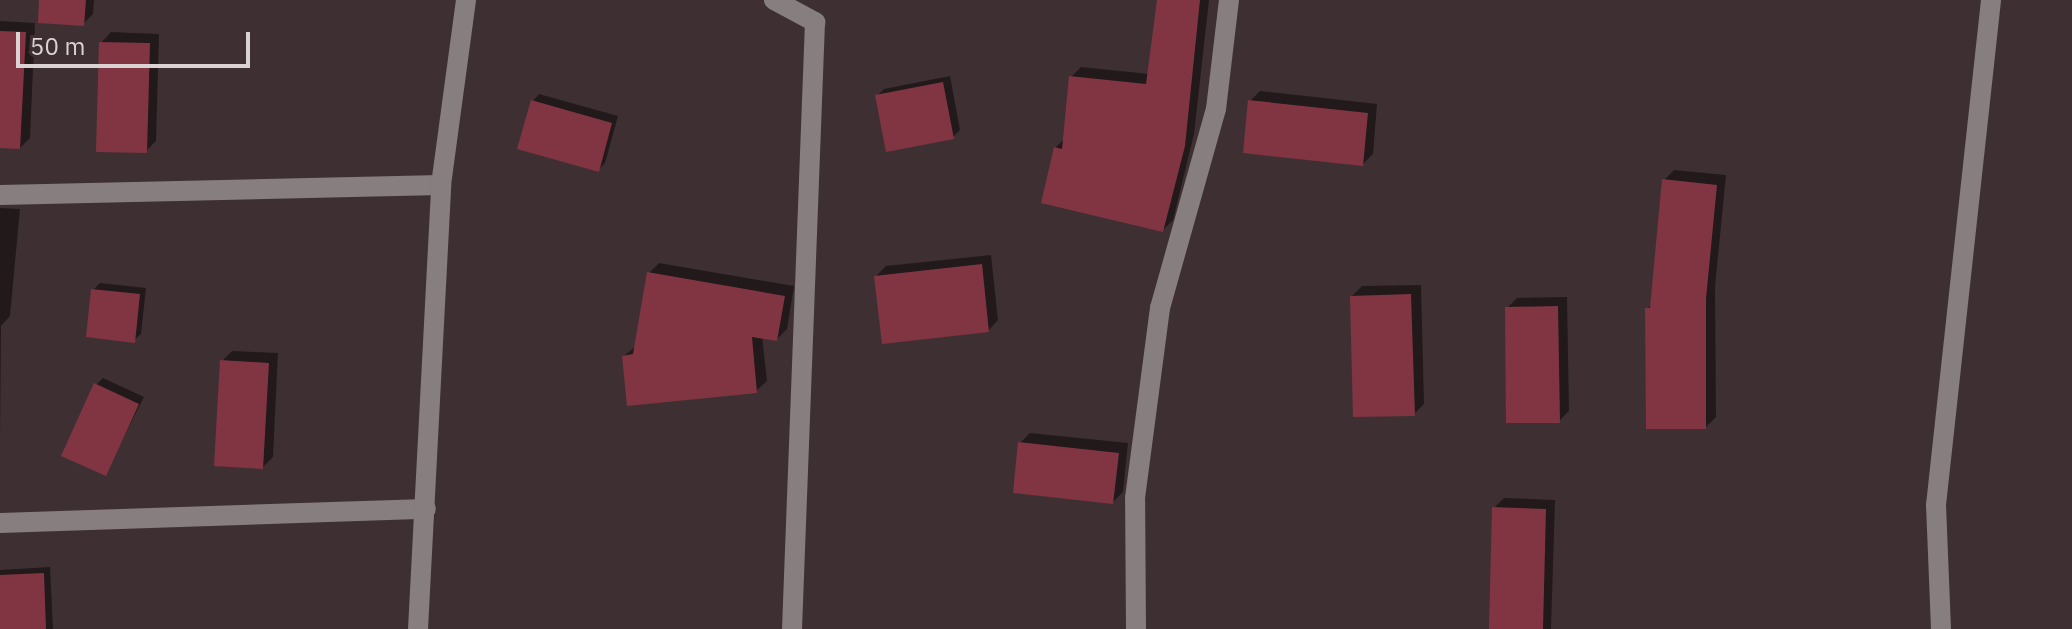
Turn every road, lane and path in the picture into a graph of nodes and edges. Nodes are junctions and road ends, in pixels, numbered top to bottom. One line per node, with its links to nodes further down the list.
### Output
1 (466, 0): 5 (street)
2 (774, 0): 10 (street)
3 (1229, 0): 11 (street)
4 (1991, 0): 12 (street)
5 (441, 185): 6 (street); 7 (street)
6 (0, 195)
7 (426, 509): 8 (street); 9 (street)
8 (0, 523)
9 (418, 629)
10 (792, 629)
11 (1136, 629)
12 (1941, 629)

